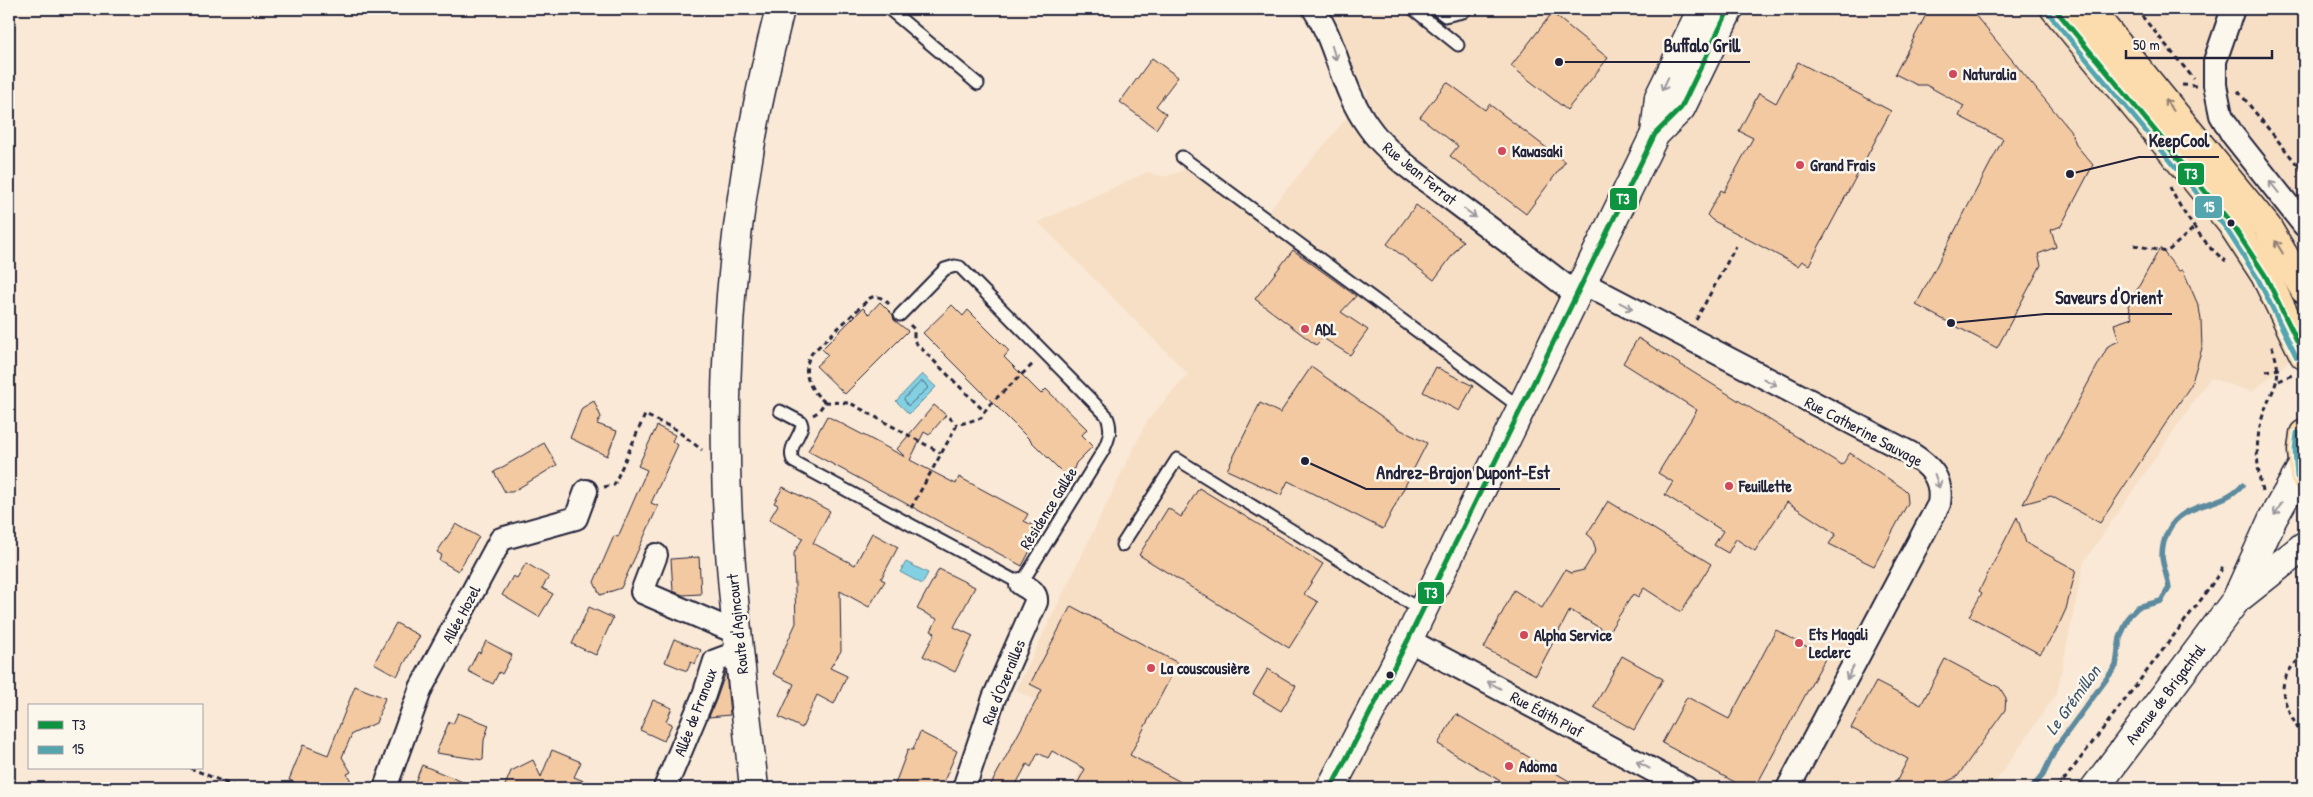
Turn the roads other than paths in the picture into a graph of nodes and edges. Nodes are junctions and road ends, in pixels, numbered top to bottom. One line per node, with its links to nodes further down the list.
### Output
1 (780, 9): 33 (street, Route d'Agincourt)
2 (889, 9): 13 (lane)
3 (1314, 9): 17 (street, Rue Jean Ferrat, one-way to 17)
4 (1414, 9): 12 (lane)
5 (1436, 9): 6 (lane)
6 (1466, 9)
7 (1702, 9): 14 (street, one-way to 14)
8 (1729, 9): 14 (street)
9 (2055, 9): 20 (main road)
10 (2090, 9): 18 (main road, one-way to 10)
11 (2233, 9): 16 (street, one-way to 11)
12 (1458, 45)
13 (978, 84)
14 (1655, 134): 17 (street)
15 (1182, 157): 21 (lane)
16 (2304, 225)
17 (1580, 289): 21 (street); 40 (street, Rue Catherine Sauvage, one-way to 40)
18 (2304, 289)
19 (900, 315): 29 (lane, Résidence Gallée)
20 (2295, 361)
21 (1522, 409): 31 (street)
22 (780, 411): 29 (lane)
23 (2304, 434): 24 (main road)
24 (2303, 471): 30 (street, Avenue de Brigachtal, one-way to 30)
25 (586, 491): 34 (street, Allée Hozel)
26 (1122, 545): 31 (lane)
27 (2304, 546): 30 (street, Avenue de Brigachtal)
28 (656, 555): 33 (street)
29 (1021, 584): 37 (street, Rue d'Ozerailles)
30 (2236, 600): 41 (street, Avenue de Brigachtal)
31 (1422, 611): 32 (street)
32 (1408, 640): 38 (street); 39 (street, Rue Édith Piaf, one-way to 32)
33 (739, 642): 35 (street, Allée de Franoux); 36 (street, Route d'Agincourt)
34 (385, 788)
35 (666, 788)
36 (754, 788)
37 (964, 788)
38 (1331, 788)
39 (1686, 788)
40 (1788, 788)
41 (2094, 788)

